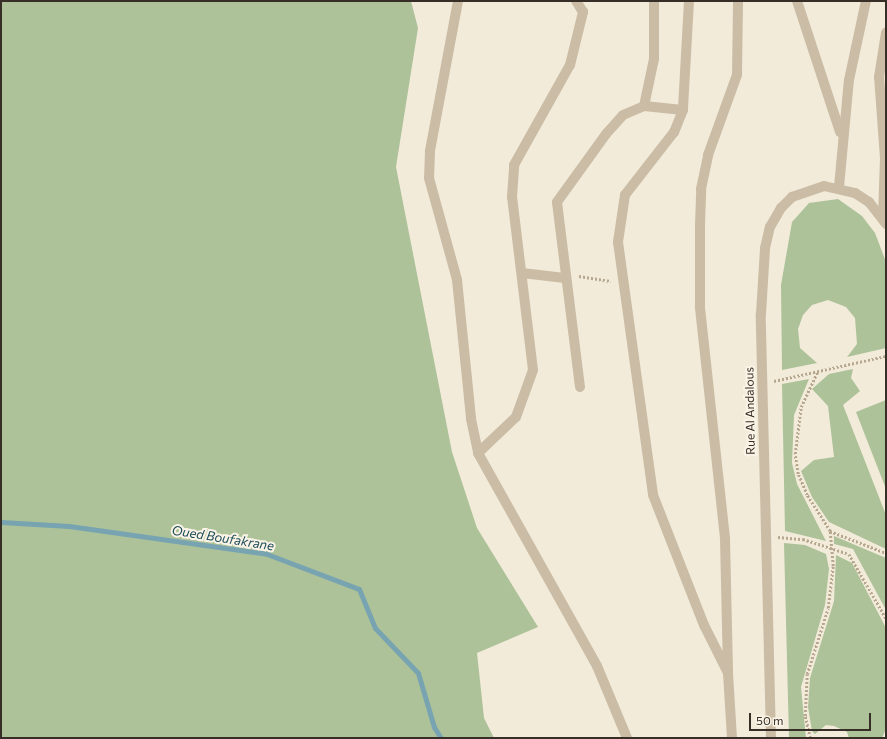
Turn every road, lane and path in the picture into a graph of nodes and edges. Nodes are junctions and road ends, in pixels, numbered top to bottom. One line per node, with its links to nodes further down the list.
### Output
1 (458, 1): 23 (street)
2 (576, 1): 9 (street)
3 (584, 1): 9 (street)
4 (654, 1): 11 (street)
5 (689, 1): 12 (street)
6 (738, 1): 29 (street)
7 (797, 1): 13 (street)
8 (866, 1): 13 (street)
9 (583, 12): 16 (street)
10 (886, 33): 15 (street)
11 (644, 106): 12 (street); 17 (street)
12 (683, 110): 18 (street)
13 (842, 140): 14 (street)
14 (839, 187): 15 (street, Rue Al Andalous); 21 (street, Rue Al Andalous)
15 (884, 221)
16 (522, 273): 17 (street); 23 (street)
17 (564, 276): 18 (path); 22 (street)
18 (623, 283): 29 (street)
19 (886, 356): 20 (path)
20 (818, 371): 21 (path); 24 (path)
21 (762, 384): 25 (street, Rue Al Andalous)
22 (580, 387)
23 (478, 453): 30 (street)
24 (830, 531): 26 (path); 27 (path)
25 (766, 538): 26 (path); 32 (street, Rue Al Andalous)
26 (831, 546): 28 (path); 33 (path)
27 (886, 554)
28 (886, 618)
29 (728, 673): 31 (street)
30 (627, 738)
31 (732, 738)
32 (771, 738)
33 (810, 738)

